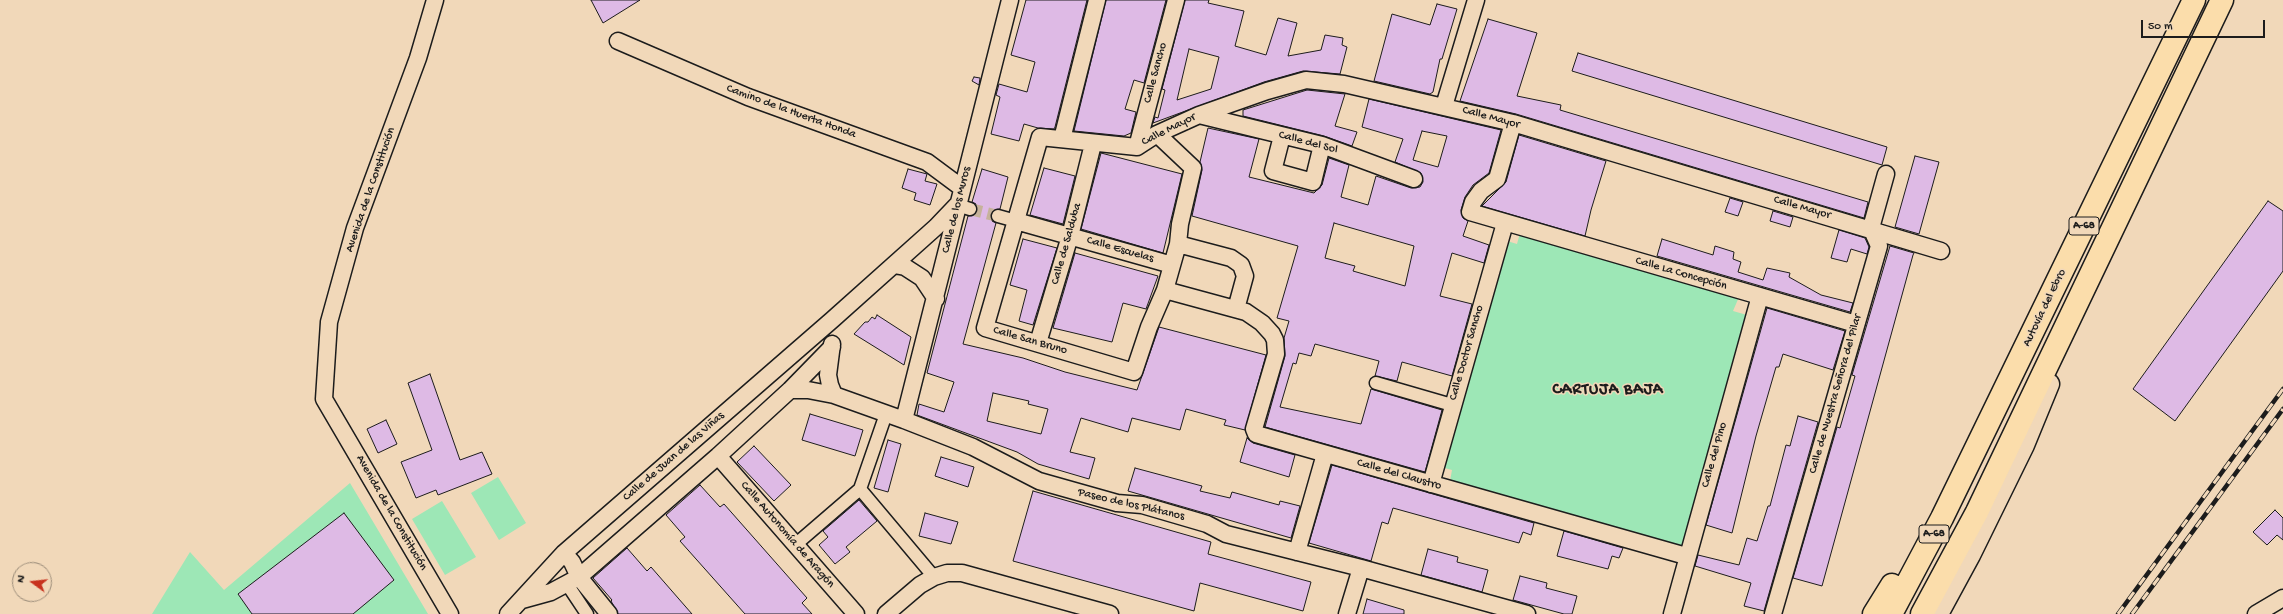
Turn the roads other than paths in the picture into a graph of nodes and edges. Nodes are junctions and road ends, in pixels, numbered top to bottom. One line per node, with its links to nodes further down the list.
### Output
1 (435, 0): 61 (street, Avenida de la Constitución)
2 (1010, 0): 21 (street, Calle de los Muros)
3 (1097, 0): 15 (street)
4 (1176, 0): 18 (street, Calle Sancho)
5 (1476, 0): 9 (street)
6 (2194, 0): 47 (highway, Autovía del Ebro / A-68)
7 (2222, 0): 24 (highway, A-68)
8 (618, 41): 21 (street, Camino de la Huerta Honda)
9 (1444, 106): 10 (street, Calle Mayor); 11 (street, Calle Mayor)
10 (1199, 115): 12 (street, Calle Mayor); 13 (street, Calle del Sol)
11 (1513, 123): 26 (street, Calle La Concepción); 27 (street, Calle Mayor)
12 (1157, 134): 18 (street, Calle Mayor); 29 (street)
13 (1282, 136): 17 (street, Calle del Sol); 17 (street)
14 (1040, 137): 15 (street, Calle Mayor); 25 (street, Calle San Bruno)
15 (1062, 139): 16 (street, Calle Mayor)
16 (1093, 144): 18 (street, Calle Mayor); 28 (street, Calle de Salduba)
17 (1322, 145): 20 (street, Calle del Sol)
18 (1137, 147)
19 (1886, 174): 27 (street)
20 (1414, 179)
21 (962, 188): 22 (street, Calle de los Muros)
22 (964, 207): 32 (street, Calle de Juan de las Viñas); 35 (street, Calle de los Muros)
23 (998, 216): 25 (street, Calle Escuelas)
24 (2119, 216): 74 (highway, A-68); 75 (street)
25 (1016, 221): 28 (street, Calle Escuelas); 39 (street, Calle San Bruno)
26 (1505, 224): 34 (street, Calle La Concepción); 44 (street, Calle Doctor Sancho)
27 (1871, 228): 30 (street, Calle Mayor); 38 (street, Calle de Nuestra Señora del Pilar)
28 (1070, 236): 31 (street, Calle Escuelas); 39 (street, Calle de Salduba)
29 (1178, 244): 31 (street); 36 (street)
30 (1941, 251)
31 (1172, 265): 33 (street)
32 (894, 266): 35 (street); 37 (street, Calle de Juan de las Viñas)
33 (1166, 290): 36 (street); 39 (street, Calle San Bruno)
34 (1760, 296): 38 (street, Calle La Concepción); 55 (street, Calle del Pino)
35 (936, 299): 46 (street, Calle de los Muros)
36 (1236, 309): 48 (street, Calle del Claustro)
37 (832, 320): 40 (street); 54 (street, Calle de Juan de las Viñas)
38 (1856, 324): 71 (street, Calle de Nuestra Señora del Pilar)
39 (1038, 343)
40 (832, 347): 42 (street, Calle de Juan de las Viñas); 43 (street)
41 (1376, 383): 44 (street)
42 (790, 390): 43 (street, Paseo de los Plátanos); 49 (street, Calle de Juan de las Viñas)
43 (834, 396): 45 (street, Paseo de los Plátanos)
44 (1452, 405): 50 (street, Calle Doctor Sancho)
45 (886, 414): 46 (street, Paseo de los Plátanos); 51 (street)
46 (904, 420): 53 (street, Paseo de los Plátanos)
47 (1975, 452): 72 (highway); 73 (highway, Autovía del Ebro / A-68)
48 (1325, 454): 50 (street, Calle del Claustro); 53 (street)
49 (718, 456): 52 (street, Calle Autonomía de Aragón); 58 (street, Calle de Juan de las Viñas)
50 (1431, 484): 55 (street, Calle del Claustro)
51 (860, 489): 52 (street); 57 (street)
52 (795, 545): 65 (street, Calle Autonomía de Aragón)
53 (1297, 552): 56 (street, Paseo de los Plátanos)
54 (564, 553): 58 (street); 60 (street, Calle de Juan de las Viñas)
55 (1686, 556): 70 (street, Calle del Pino)
56 (1361, 568): 68 (street); 69 (street, Paseo de los Plátanos)
57 (934, 577): 66 (street); 67 (street)
58 (573, 580): 60 (street, Calle de Juan de las Viñas); 63 (street); 64 (street)
59 (2283, 598): 76 (street)
60 (522, 600): 62 (street, Calle de Juan de las Viñas)
61 (450, 614)
62 (508, 614)
63 (587, 614)
64 (609, 614)
65 (856, 614)
66 (886, 614)
67 (1110, 614)
68 (1347, 614)
69 (1527, 614)
70 (1672, 614)
71 (1773, 614)
72 (1874, 614)
73 (1891, 614)
74 (1922, 614)
75 (1938, 614)
76 (2256, 614)

